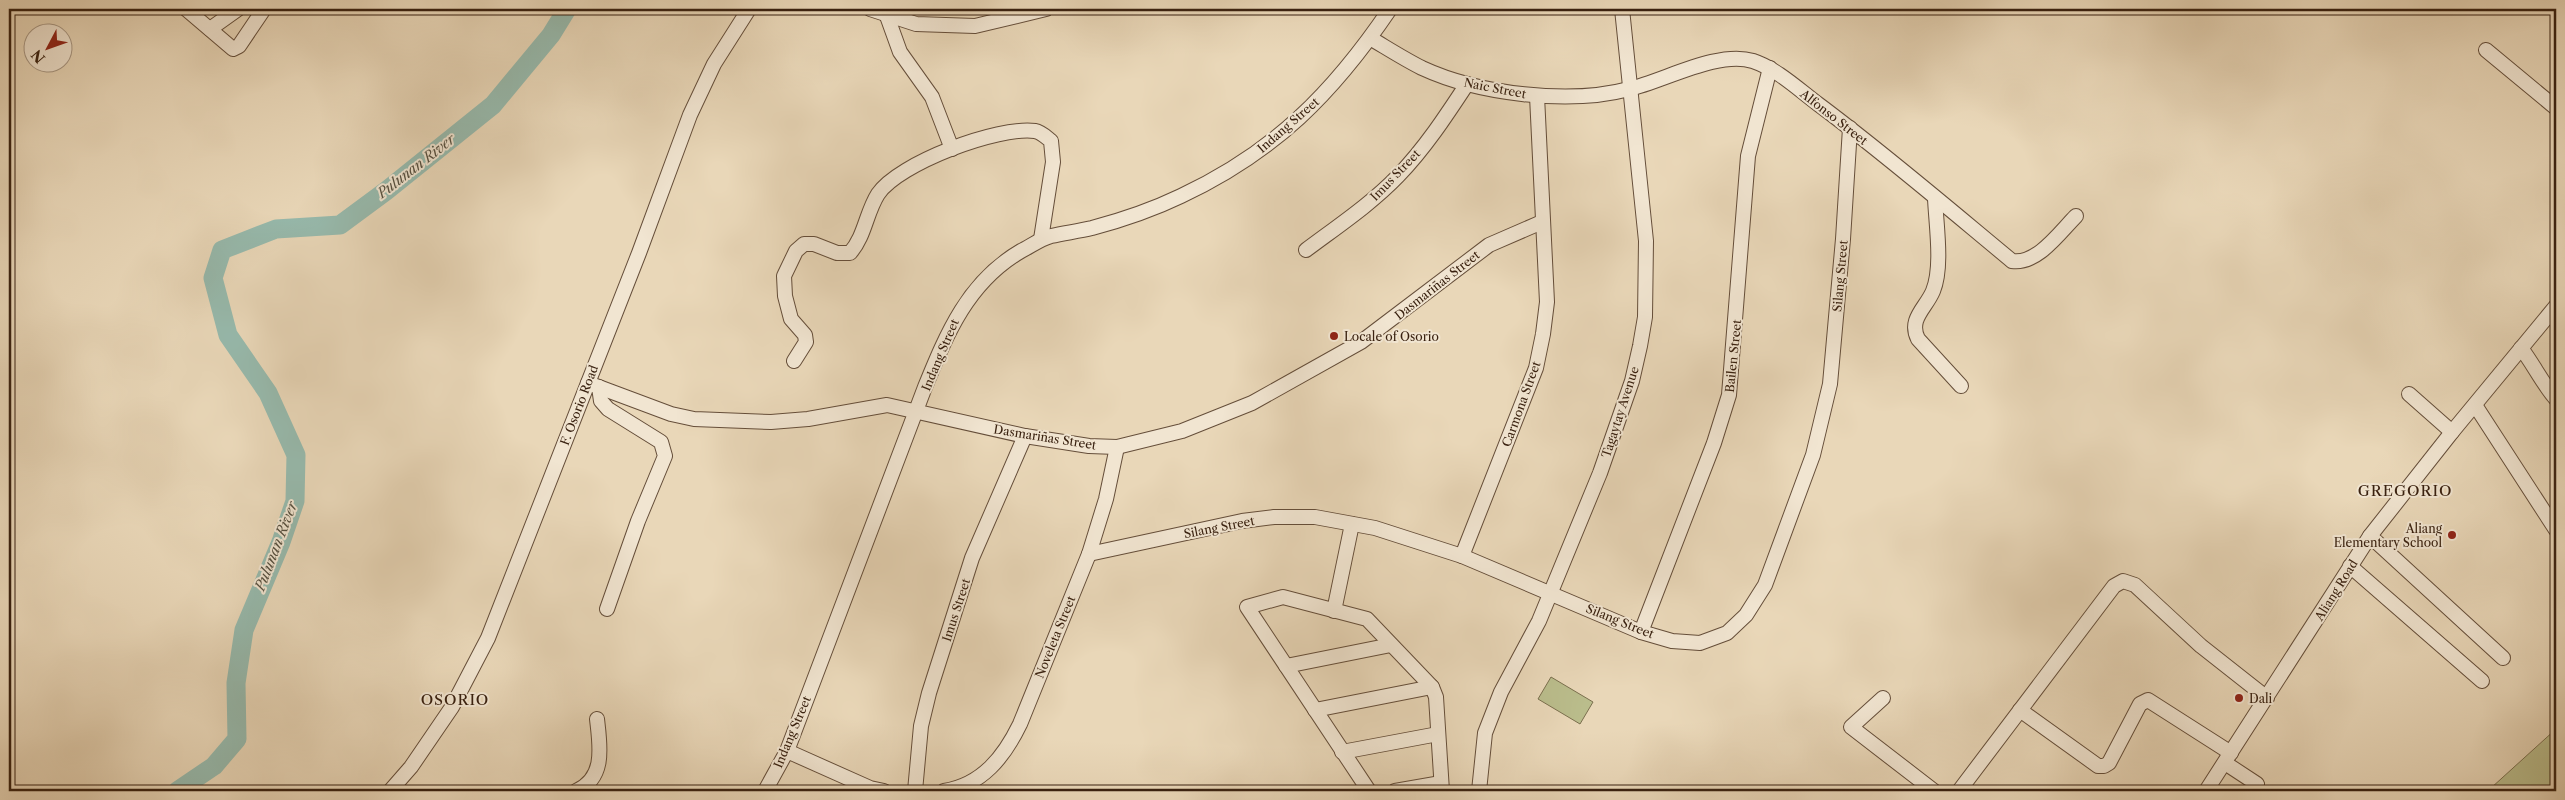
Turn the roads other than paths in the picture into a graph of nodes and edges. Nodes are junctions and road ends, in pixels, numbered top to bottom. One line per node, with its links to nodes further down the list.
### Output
1 (186, 9): 10 (street)
2 (238, 9): 10 (street)
3 (264, 9): 10 (street)
4 (749, 9): 28 (street, F. Osorio Road)
5 (870, 9): 9 (street)
6 (1046, 9): 9 (street)
7 (1390, 9): 11 (street, Indang Street)
8 (1622, 9): 15 (street, Tagaytay Avenue)
9 (887, 16): 19 (street)
10 (210, 29)
11 (1370, 38): 14 (street, Naic Street); 23 (street, Indang Street)
12 (2486, 50): 17 (street)
13 (1770, 68): 15 (street, Alfonso Street); 18 (street, Alfonso Street); 46 (street, Bailen Street)
14 (1467, 84): 16 (street, Naic Street); 24 (street, Imus Street)
15 (1629, 89): 16 (street, Naic Street); 43 (street, Tagaytay Avenue)
16 (1537, 96): 22 (street, Carmona Street)
17 (2556, 108)
18 (1850, 128): 20 (street, Alfonso Street); 46 (street, Silang Street)
19 (952, 149): 23 (street); 27 (street)
20 (1935, 198): 21 (street, Alfonso Street); 29 (street)
21 (2076, 216)
22 (1542, 222): 36 (street, Dasmariñas Street); 41 (street, Carmona Street)
23 (1041, 240): 33 (street, Indang Street)
24 (1306, 250)
25 (2556, 306): 26 (street, Aliang Road)
26 (2521, 348): 31 (street); 32 (street, Aliang Road)
27 (794, 361)
28 (593, 385): 33 (street, Dasmariñas Street); 44 (street); 63 (street, F. Osorio Road)
29 (1962, 386)
30 (2409, 394): 34 (street)
31 (2556, 399)
32 (2475, 405): 34 (street, Aliang Road); 38 (street)
33 (916, 413): 35 (street, Dasmariñas Street); 58 (street, Indang Street)
34 (2452, 432): 39 (street, Aliang Road)
35 (1025, 436): 36 (street, Dasmariñas Street); 67 (street, Imus Street)
36 (1117, 447): 40 (street, Noveleta Street)
37 (1352, 524): 40 (street, Silang Street); 41 (street, Silang Street); 45 (street)
38 (2556, 530)
39 (2370, 536): 42 (street, Aliang Road); 48 (street)
40 (1089, 554): 68 (street, Noveleta Street)
41 (1462, 556): 43 (street, Silang Street)
42 (2350, 566): 50 (street); 53 (street, Aliang Road)
43 (1551, 593): 46 (street, Silang Street); 71 (street, Tagaytay Avenue)
44 (607, 609)
45 (1334, 611): 47 (street); 49 (street)
46 (1642, 632)
47 (1391, 645): 49 (street); 51 (street)
48 (2503, 658)
49 (1286, 666): 54 (street)
50 (2482, 680)
51 (1432, 687): 54 (street); 57 (street)
52 (1883, 698): 72 (street)
53 (2267, 698): 55 (street); 60 (street, Aliang Road)
54 (1315, 710): 59 (street)
55 (2020, 710): 60 (street); 73 (street)
56 (596, 719): 64 (street)
57 (1438, 734): 59 (street); 62 (street)
58 (786, 751): 65 (street, Indang Street); 66 (street)
59 (1342, 752): 69 (street)
60 (2228, 758): 61 (street); 74 (street, Aliang Road)
61 (2257, 784)
62 (1441, 787): 70 (street)
63 (390, 791)
64 (576, 791)
65 (765, 791)
66 (884, 791)
67 (915, 791)
68 (944, 791)
69 (1369, 791)
70 (1395, 791)
71 (1479, 791)
72 (1934, 791)
73 (1959, 791)
74 (2206, 791)

